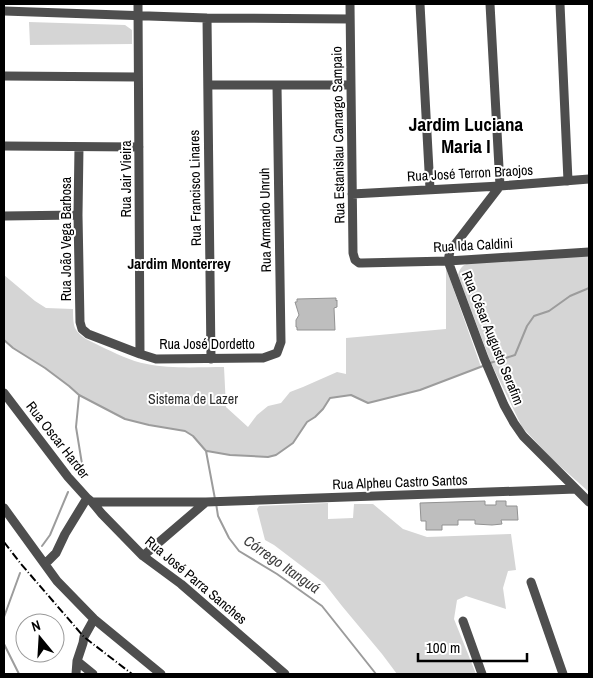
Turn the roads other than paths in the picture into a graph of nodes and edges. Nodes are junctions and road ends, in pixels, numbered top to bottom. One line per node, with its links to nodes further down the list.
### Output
1 (138, 4): 8 (street, Rua Jair Vieira)
2 (350, 4): 10 (street, Rua Estanislau Camargo Sampaio)
3 (420, 4): 22 (street)
4 (490, 4): 21 (street)
5 (560, 4): 20 (street)
6 (65, 8): 7 (street); 8 (street)
7 (4, 11)
8 (138, 15): 9 (street); 12 (street, Rua Jair Vieira)
9 (207, 18): 10 (street); 13 (street, Rua Francisco Linares)
10 (350, 19): 14 (street, Rua Estanislau Camargo Sampaio)
11 (4, 76): 12 (street)
12 (138, 77): 17 (street, Rua Jair Vieira)
13 (208, 85): 15 (street); 32 (street, Rua Francisco Linares)
14 (351, 85): 15 (street); 23 (street, Rua Estanislau Camargo Sampaio)
15 (277, 86): 30 (street, Rua Armando Unruh)
16 (4, 146): 18 (street)
17 (139, 147): 18 (street); 31 (street, Rua Jair Vieira)
18 (79, 148): 24 (street, Rua João Vega Barbosa)
19 (589, 180): 20 (street, Rua José Terron Braojos)
20 (568, 181): 21 (street, Rua José Terron Braojos)
21 (500, 186): 22 (street, Rua José Terron Braojos); 27 (street)
22 (430, 189): 23 (street, Rua José Terron Braojos)
23 (352, 194): 28 (street, Rua Estanislau Camargo Sampaio)
24 (78, 215): 25 (street); 29 (street, Rua João Vega Barbosa)
25 (4, 216)
26 (589, 252): 27 (street, Rua Ida Caldini)
27 (448, 261): 28 (street, Rua Ida Caldini); 34 (street, Rua César Augusto Serafim)
28 (359, 263)
29 (82, 329): 31 (street, Rua José Dordetto)
30 (277, 353): 32 (street, Rua José Dordetto)
31 (140, 354): 32 (street, Rua José Dordetto)
32 (211, 359)
33 (4, 393): 35 (street, Rua Oscar Harder)
34 (576, 490): 37 (street, Rua Alpheu Castro Santos); 38 (street)
35 (90, 500): 36 (street, Rua Alpheu Castro Santos); 41 (street, Rua José Parra Sanches); 42 (street)
36 (168, 502): 37 (street, Rua Alpheu Castro Santos); 40 (street)
37 (207, 502): 40 (street)
38 (589, 502)
39 (4, 508): 42 (street)
40 (181, 524): 41 (street)
41 (143, 556): 50 (street, Rua José Parra Sanches)
42 (45, 564): 44 (street)
43 (530, 582): 52 (street)
44 (94, 619): 46 (street); 49 (street)
45 (463, 621): 51 (street)
46 (77, 661): 47 (street); 48 (street)
47 (76, 674)
48 (93, 674)
49 (161, 674)
50 (285, 674)
51 (482, 674)
52 (563, 674)

